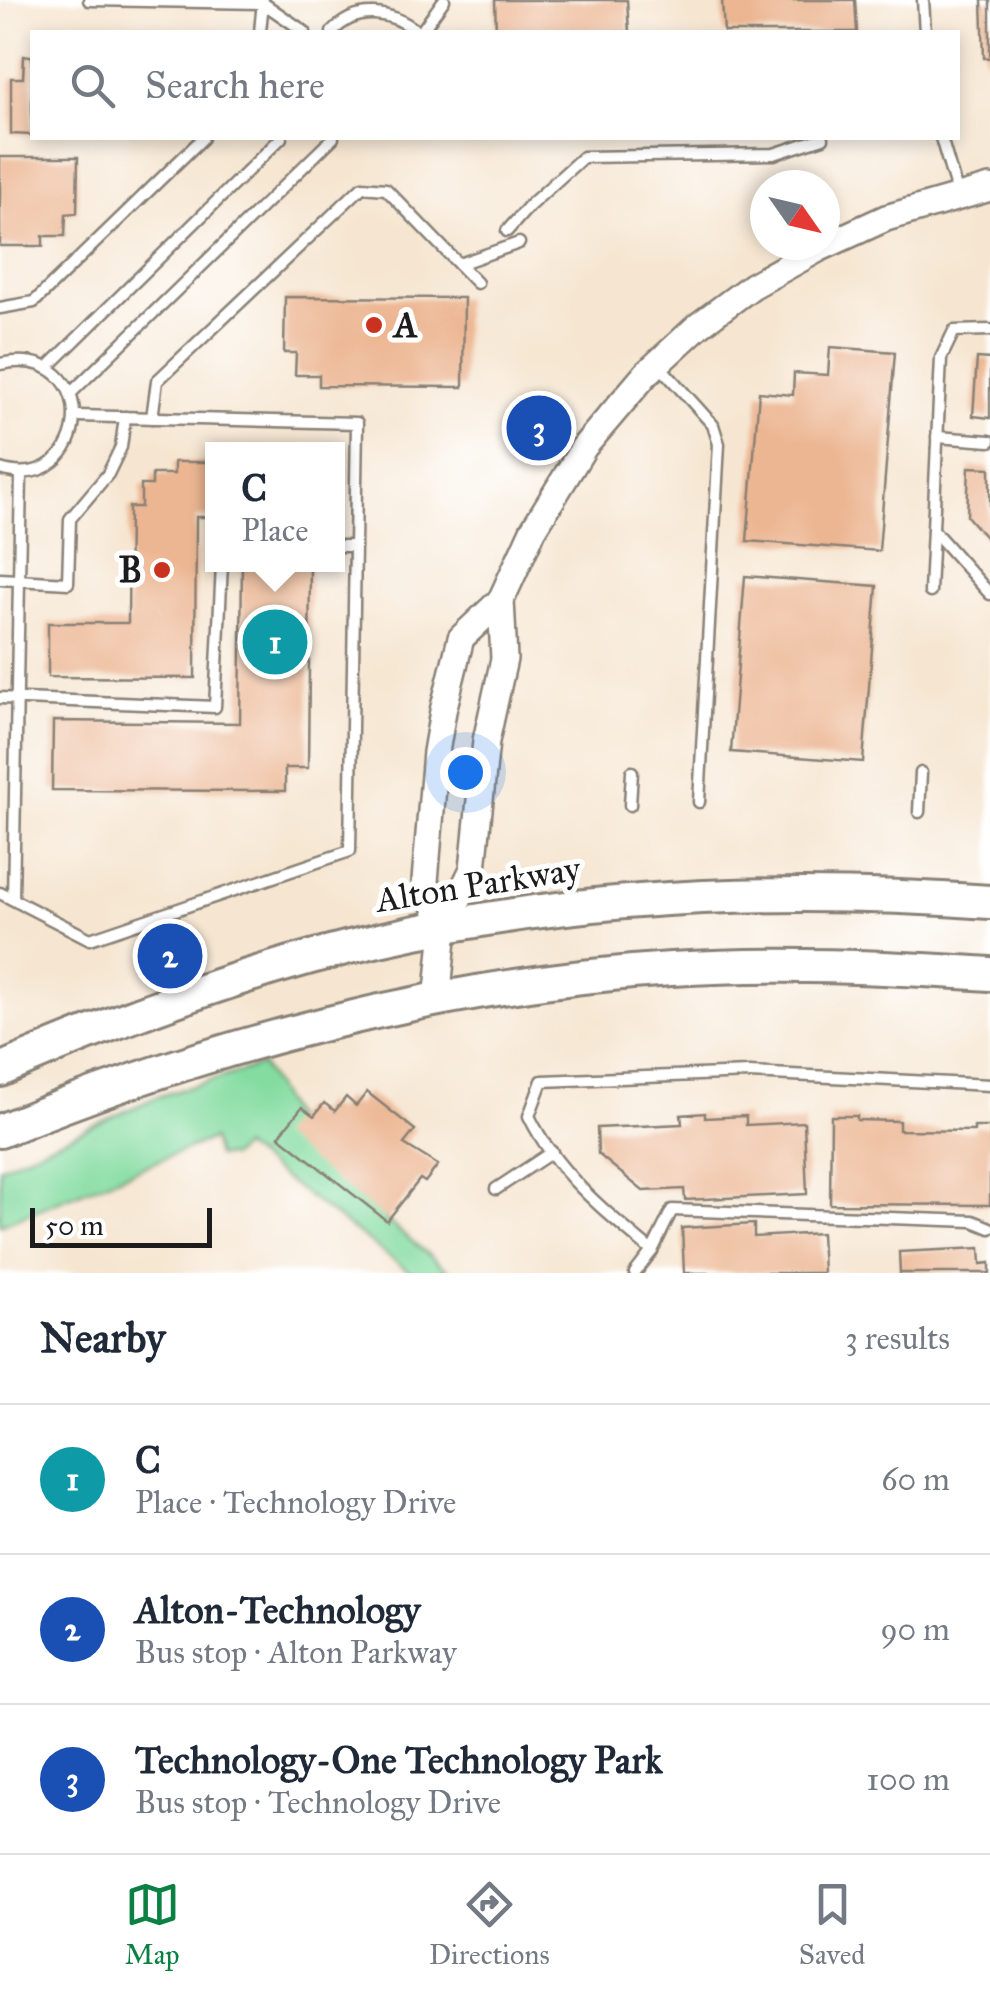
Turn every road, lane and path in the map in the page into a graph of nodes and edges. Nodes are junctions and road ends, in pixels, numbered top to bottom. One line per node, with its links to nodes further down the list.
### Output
1 (89, 0): 4 (lane)
2 (444, 0): 10 (lane)
3 (922, 0): 11 (lane)
4 (204, 1): 5 (lane)
5 (263, 1): 6 (lane); 7 (lane)
6 (260, 30)
7 (302, 30)
8 (335, 30): 9 (lane)
9 (416, 30)
10 (421, 30)
11 (925, 30)
12 (200, 140): 23 (lane)
13 (279, 140): 27 (lane)
14 (331, 140): 28 (lane)
15 (818, 140): 19 (lane)
16 (942, 140): 18 (lane)
17 (990, 188): 18 (street)
18 (958, 196): 25 (street)
19 (507, 231)
20 (519, 243): 21 (lane)
21 (459, 264): 22 (lane); 31 (lane)
22 (477, 283)
23 (0, 308)
24 (990, 330): 32 (lane)
25 (658, 363): 44 (street); 49 (lane)
26 (0, 364): 27 (lane)
27 (47, 368): 28 (lane)
28 (71, 393): 29 (lane)
29 (77, 416): 30 (lane); 35 (lane)
30 (125, 417): 31 (lane); 41 (lane)
31 (152, 418): 38 (lane)
32 (937, 437): 33 (lane); 36 (lane)
33 (990, 441)
34 (0, 469): 35 (lane)
35 (20, 475): 41 (lane)
36 (933, 529): 42 (lane); 43 (lane)
37 (345, 546): 38 (lane)
38 (355, 546): 53 (lane)
39 (222, 572): 46 (lane)
40 (0, 579): 41 (lane)
41 (18, 582): 46 (lane)
42 (930, 592)
43 (990, 594)
44 (502, 600): 55 (street); 55 (street)
45 (0, 698): 46 (lane)
46 (15, 698): 53 (lane)
47 (632, 772): 50 (lane)
48 (921, 773): 51 (lane)
49 (699, 802)
50 (630, 805)
51 (919, 812)
52 (0, 893): 53 (lane)
53 (13, 900)
54 (990, 902): 55 (main road, Alton Parkway)
55 (444, 928): 57 (street); 58 (main road, Alton Parkway)
56 (990, 974): 57 (main road)
57 (437, 1002): 60 (main road)
58 (0, 1070)
59 (990, 1085): 61 (lane)
60 (0, 1131)
61 (552, 1152): 62 (lane); 64 (lane)
62 (496, 1188)
63 (990, 1228): 64 (lane)
64 (652, 1252): 65 (lane)
65 (635, 1273)

